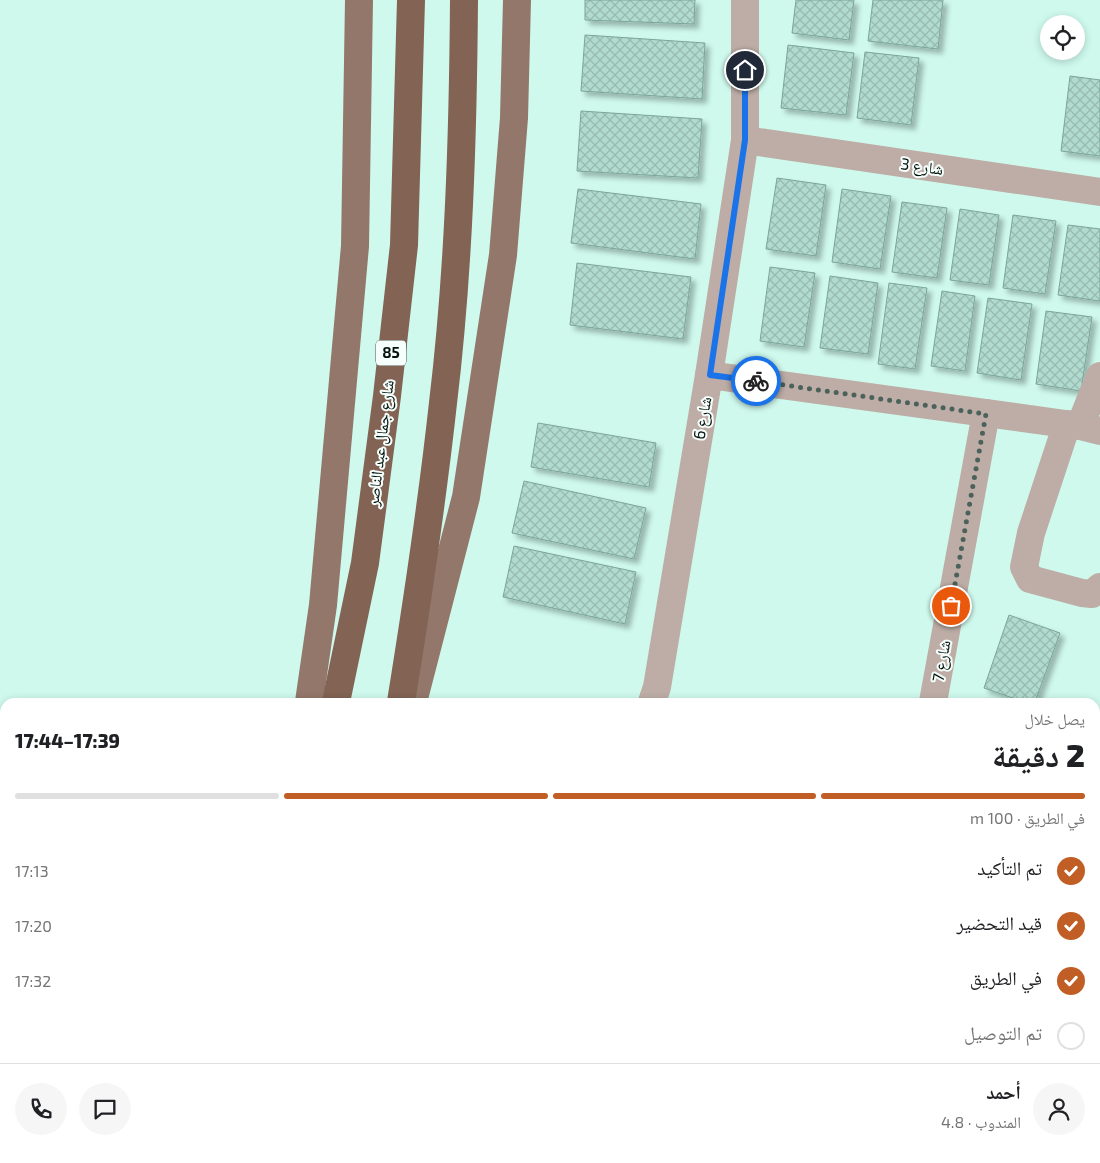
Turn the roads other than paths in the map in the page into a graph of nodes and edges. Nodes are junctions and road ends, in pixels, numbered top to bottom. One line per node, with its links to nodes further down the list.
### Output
1 (359, 0): 13 (main road)
2 (411, 0): 14 (highway, شارع جمال عبد الناصر / 85)
3 (464, 0): 15 (highway)
4 (517, 0): 16 (main road)
5 (745, 0): 6 (street)
6 (745, 140): 7 (street, شارع 3); 8 (street)
7 (1100, 192)
8 (710, 375): 10 (street, شارع 6); 17 (street, شارع 6)
9 (1100, 376): 11 (street)
10 (986, 414): 11 (street, شارع 6); 18 (street, شارع 7)
11 (1083, 427): 12 (street)
12 (1097, 592)
13 (311, 698)
14 (337, 698)
15 (402, 698)
16 (414, 698)
17 (653, 698)
18 (934, 698)

